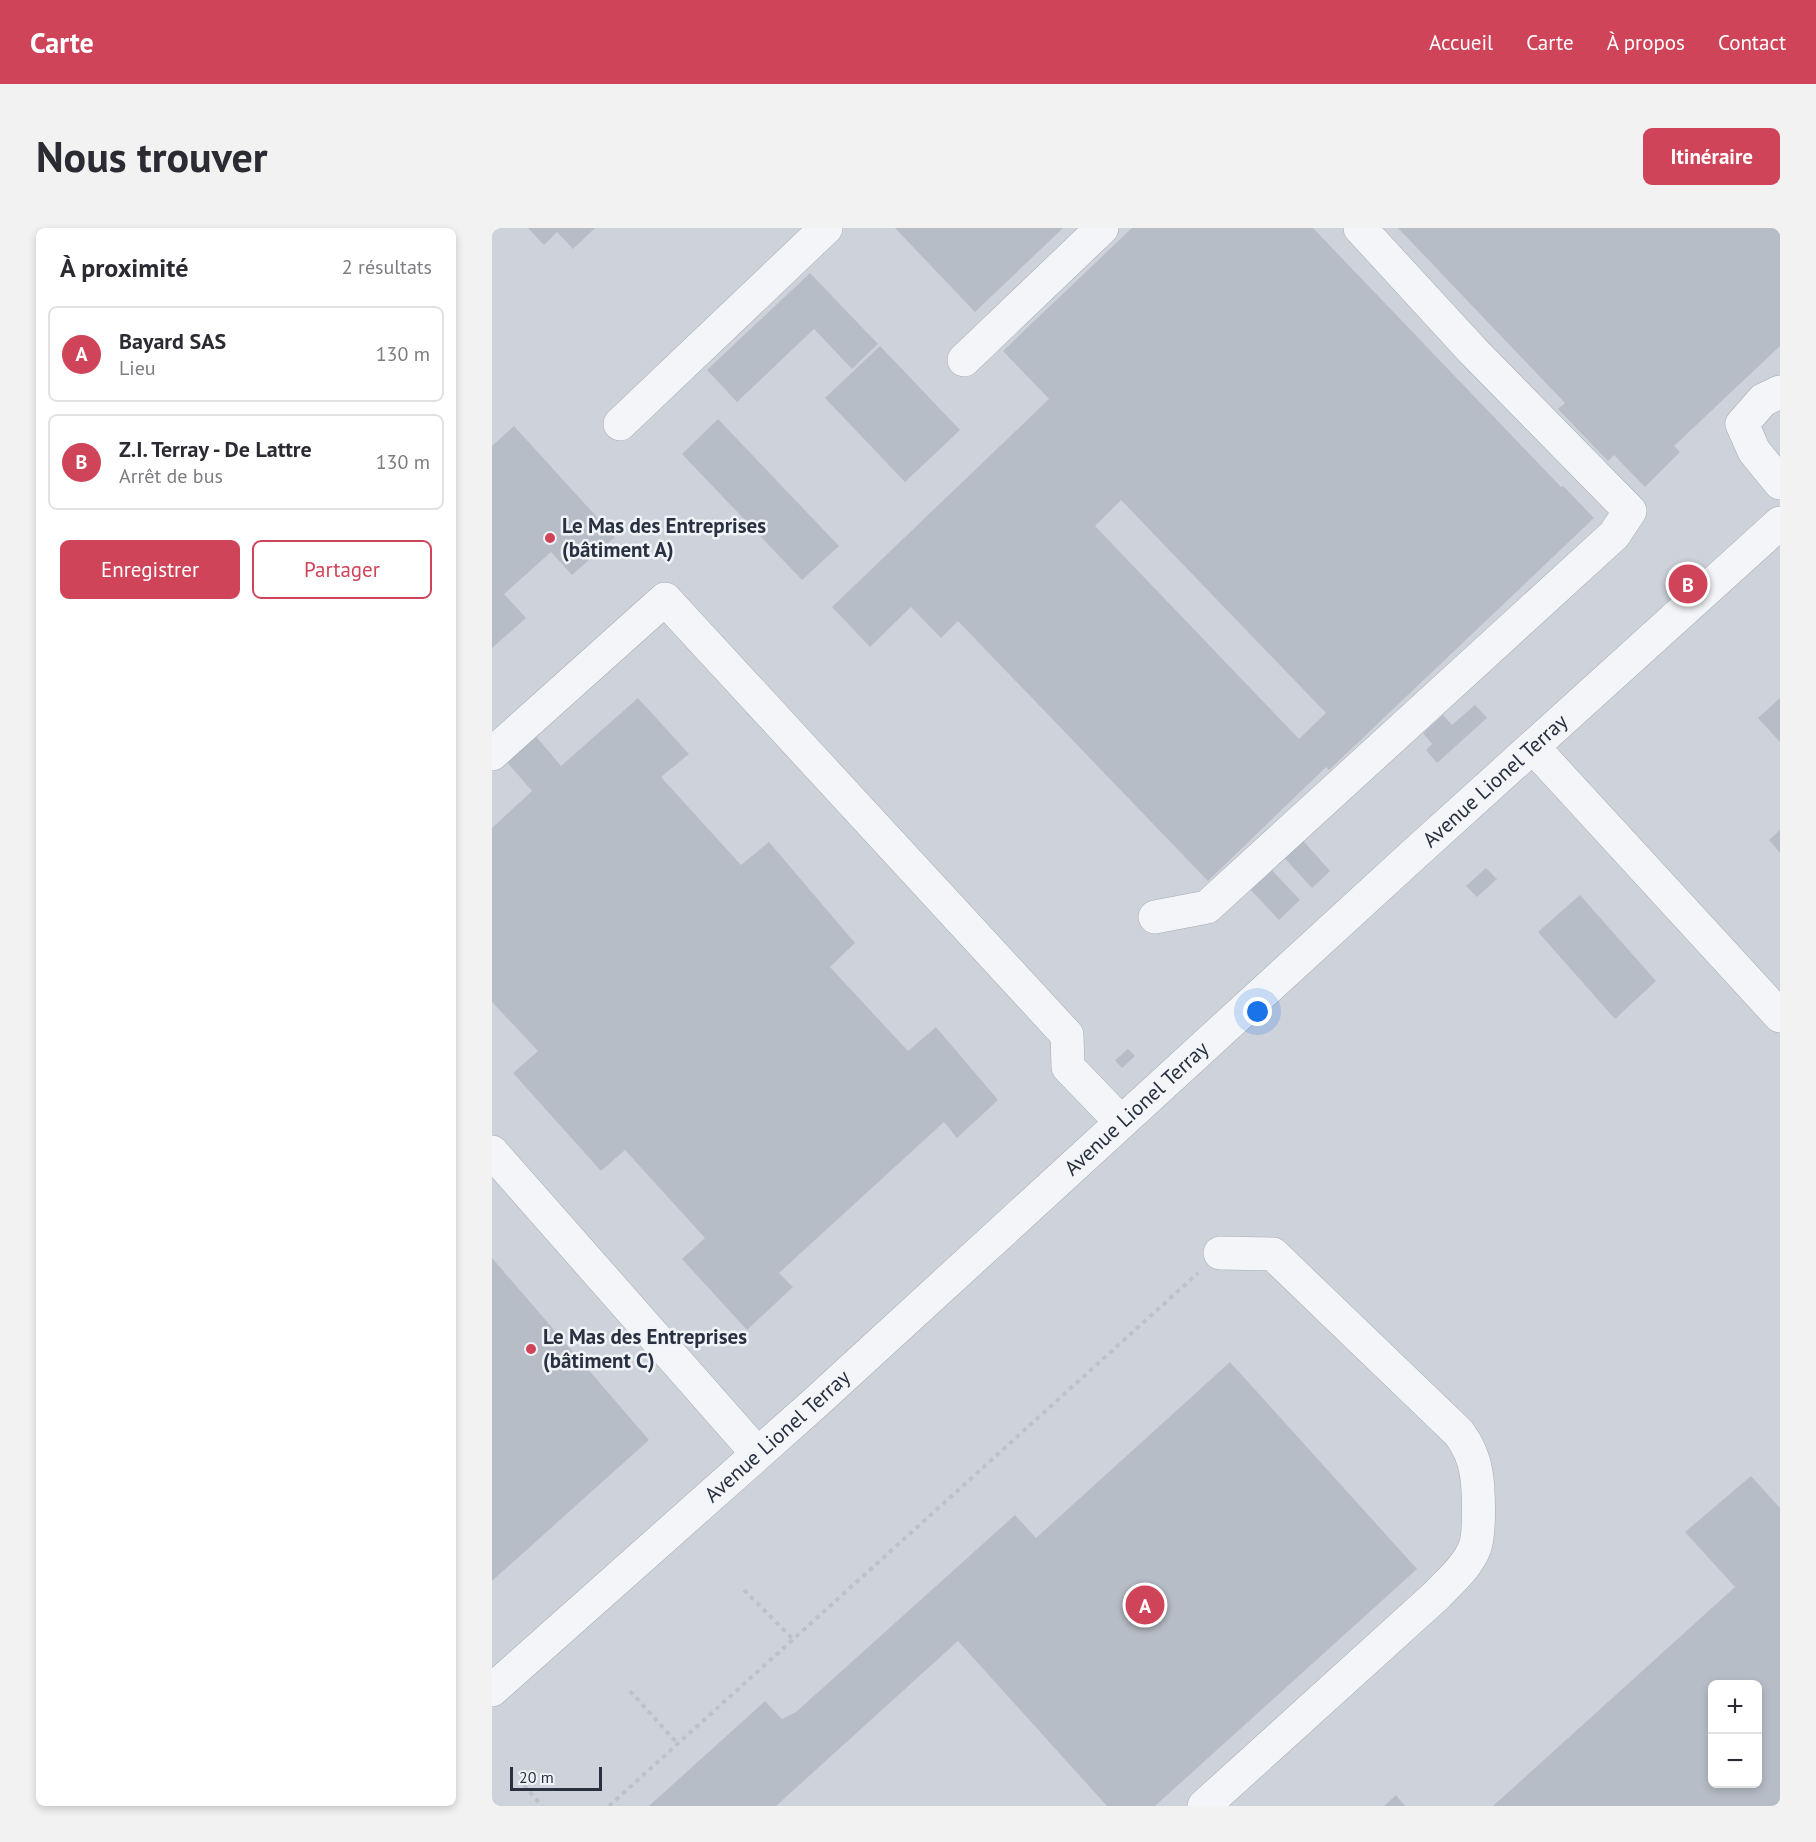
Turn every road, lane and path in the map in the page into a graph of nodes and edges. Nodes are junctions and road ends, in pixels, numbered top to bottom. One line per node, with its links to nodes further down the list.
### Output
1 (826, 228): 6 (street)
2 (1102, 228): 4 (street)
3 (1360, 228): 11 (street)
4 (964, 360)
5 (1780, 392): 7 (street)
6 (620, 424)
7 (1780, 483)
8 (1780, 523): 9 (street, Avenue Lionel Terray)
9 (1533, 747): 12 (street); 13 (street, Avenue Lionel Terray)
10 (492, 754): 13 (street)
11 (1155, 917)
12 (1780, 1017)
13 (1121, 1122): 16 (street, Avenue Lionel Terray)
14 (492, 1152): 16 (street)
15 (1220, 1253): 18 (path); 25 (street)
16 (757, 1453): 19 (street, Avenue Lionel Terray)
17 (744, 1590): 18 (path)
18 (793, 1640): 21 (path)
19 (492, 1690)
20 (630, 1691): 21 (path)
21 (678, 1743): 24 (path)
22 (524, 1785): 23 (path)
23 (542, 1806)
24 (609, 1806)
25 (1204, 1806)

